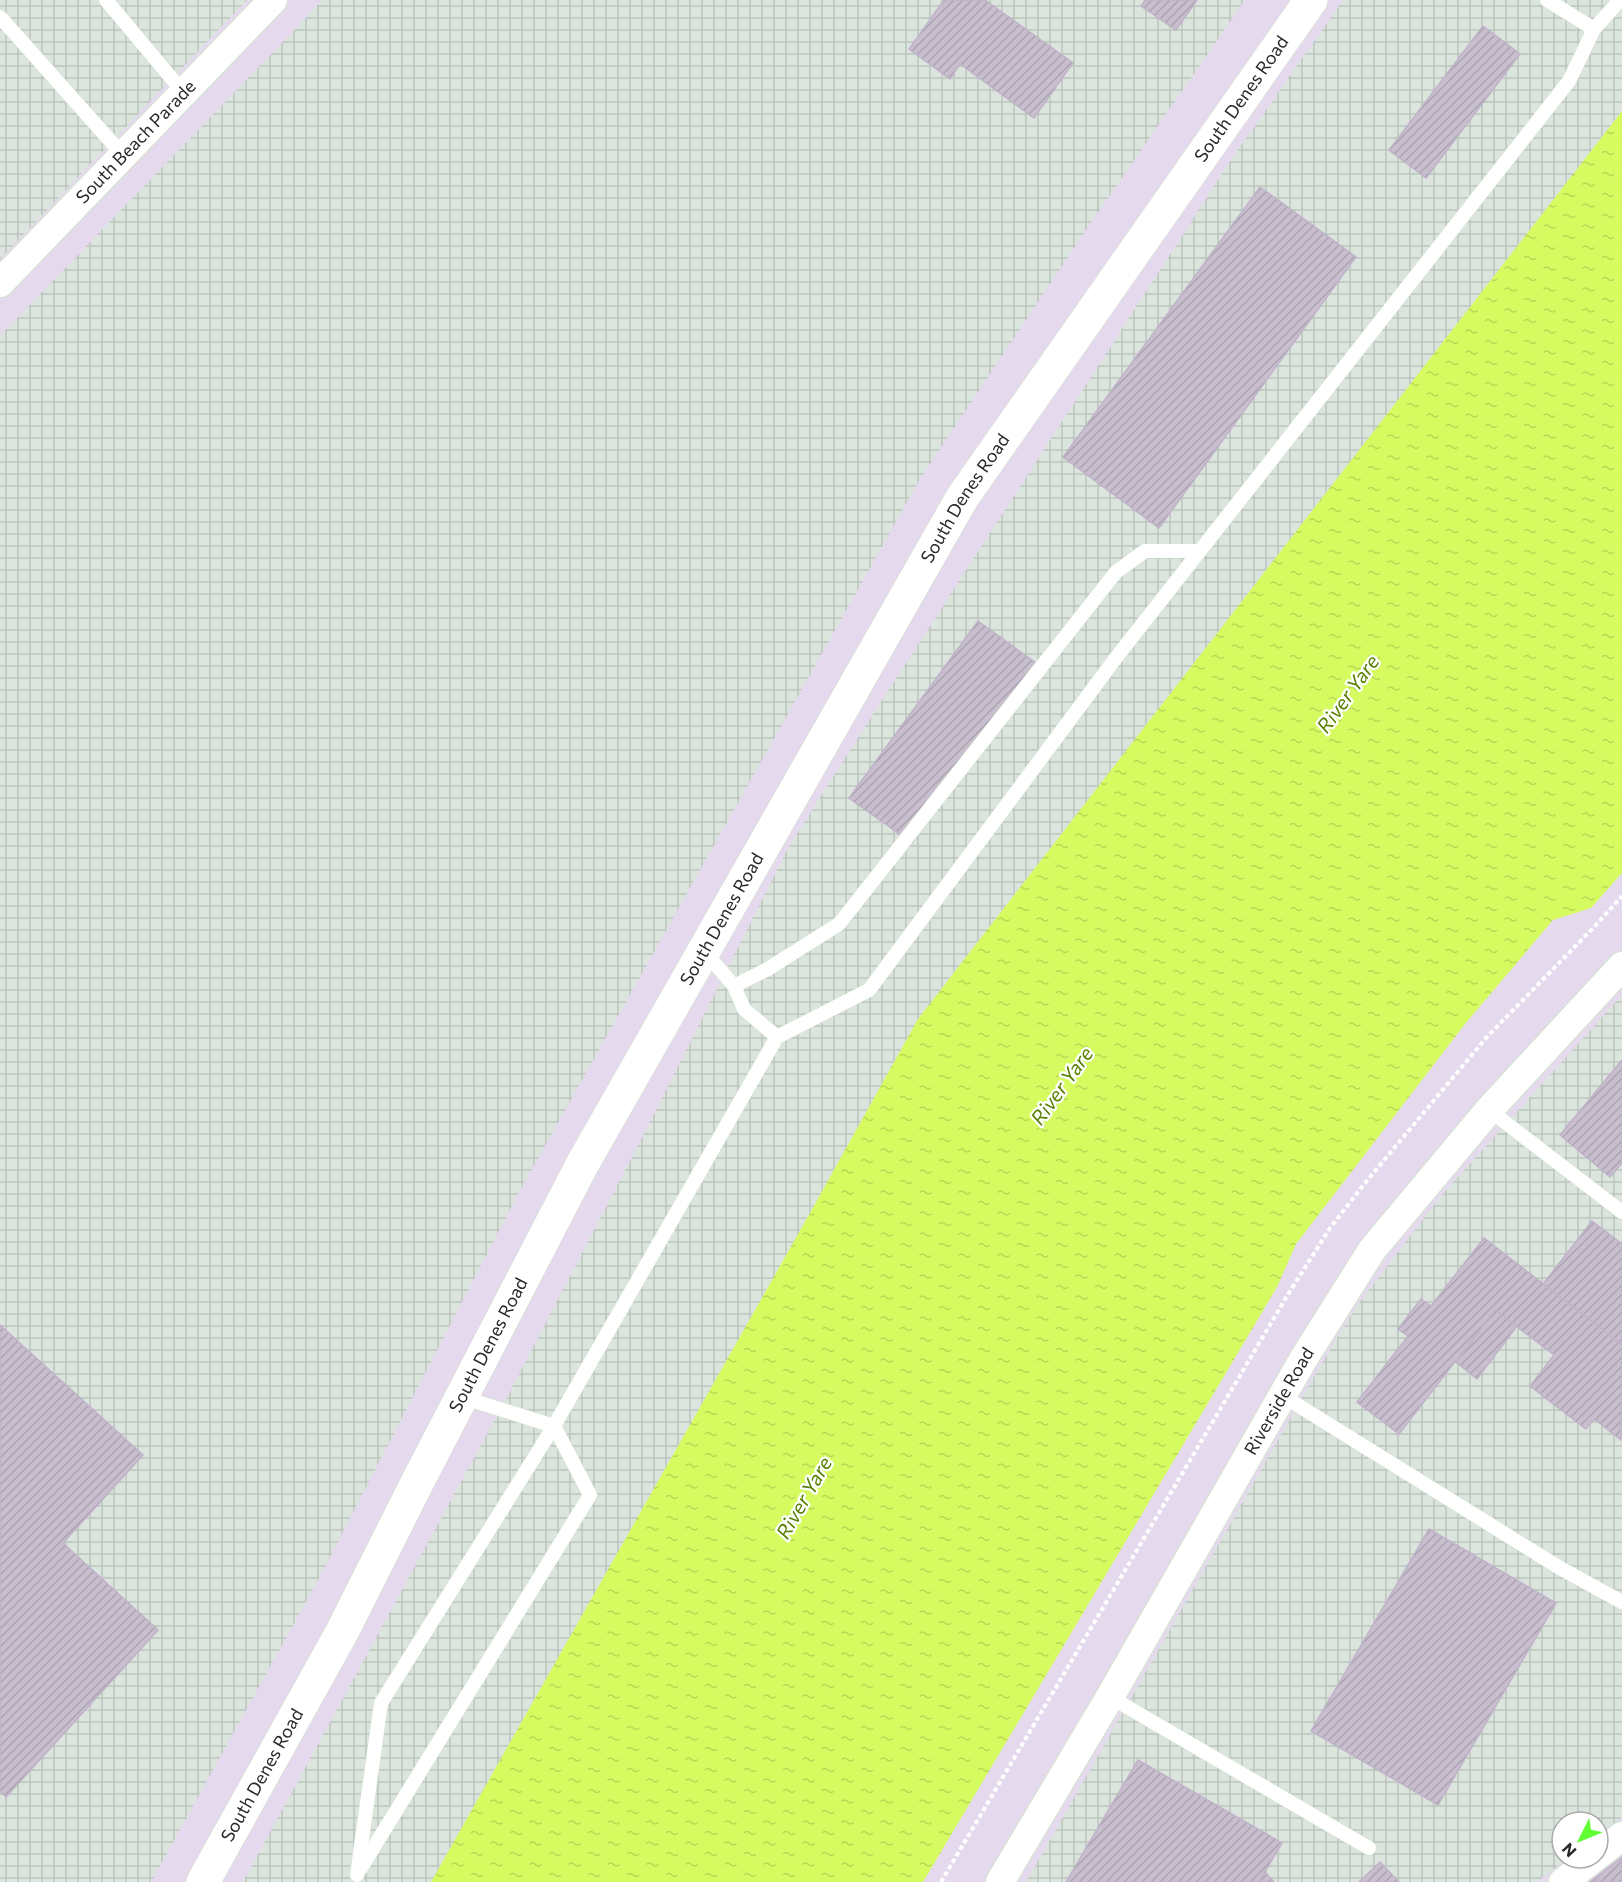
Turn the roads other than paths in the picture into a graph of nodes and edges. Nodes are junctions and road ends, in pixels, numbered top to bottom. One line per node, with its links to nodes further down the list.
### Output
1 (106, 0): 8 (lane)
2 (273, 0): 8 (street, South Beach Parade)
3 (1311, 0): 12 (street, South Denes Road)
4 (1547, 0): 7 (lane)
5 (1620, 0): 7 (lane)
6 (0, 17): 9 (lane)
7 (1594, 29): 11 (lane)
8 (183, 92): 9 (street, South Beach Parade)
9 (122, 154): 10 (street, South Beach Parade)
10 (0, 283)
11 (1200, 551): 14 (lane); 15 (lane)
12 (704, 950): 14 (lane); 19 (street, South Denes Road)
13 (1622, 966): 16 (street, Riverside Road)
14 (734, 986): 15 (lane)
15 (777, 1037): 20 (lane)
16 (1489, 1110): 17 (lane); 18 (street, Riverside Road)
17 (1622, 1212)
18 (1283, 1396): 21 (lane); 22 (street, Riverside Road)
19 (461, 1397): 20 (lane); 28 (street, South Denes Road)
20 (554, 1426): 27 (lane); 27 (lane)
21 (1622, 1602)
22 (1110, 1697): 25 (lane); 29 (street, Riverside Road)
23 (1622, 1836): 24 (street)
24 (1610, 1846)
25 (1369, 1848)
26 (1578, 1870): 30 (street)
27 (355, 1878)
28 (202, 1882)
29 (1000, 1882)
30 (1563, 1882)

